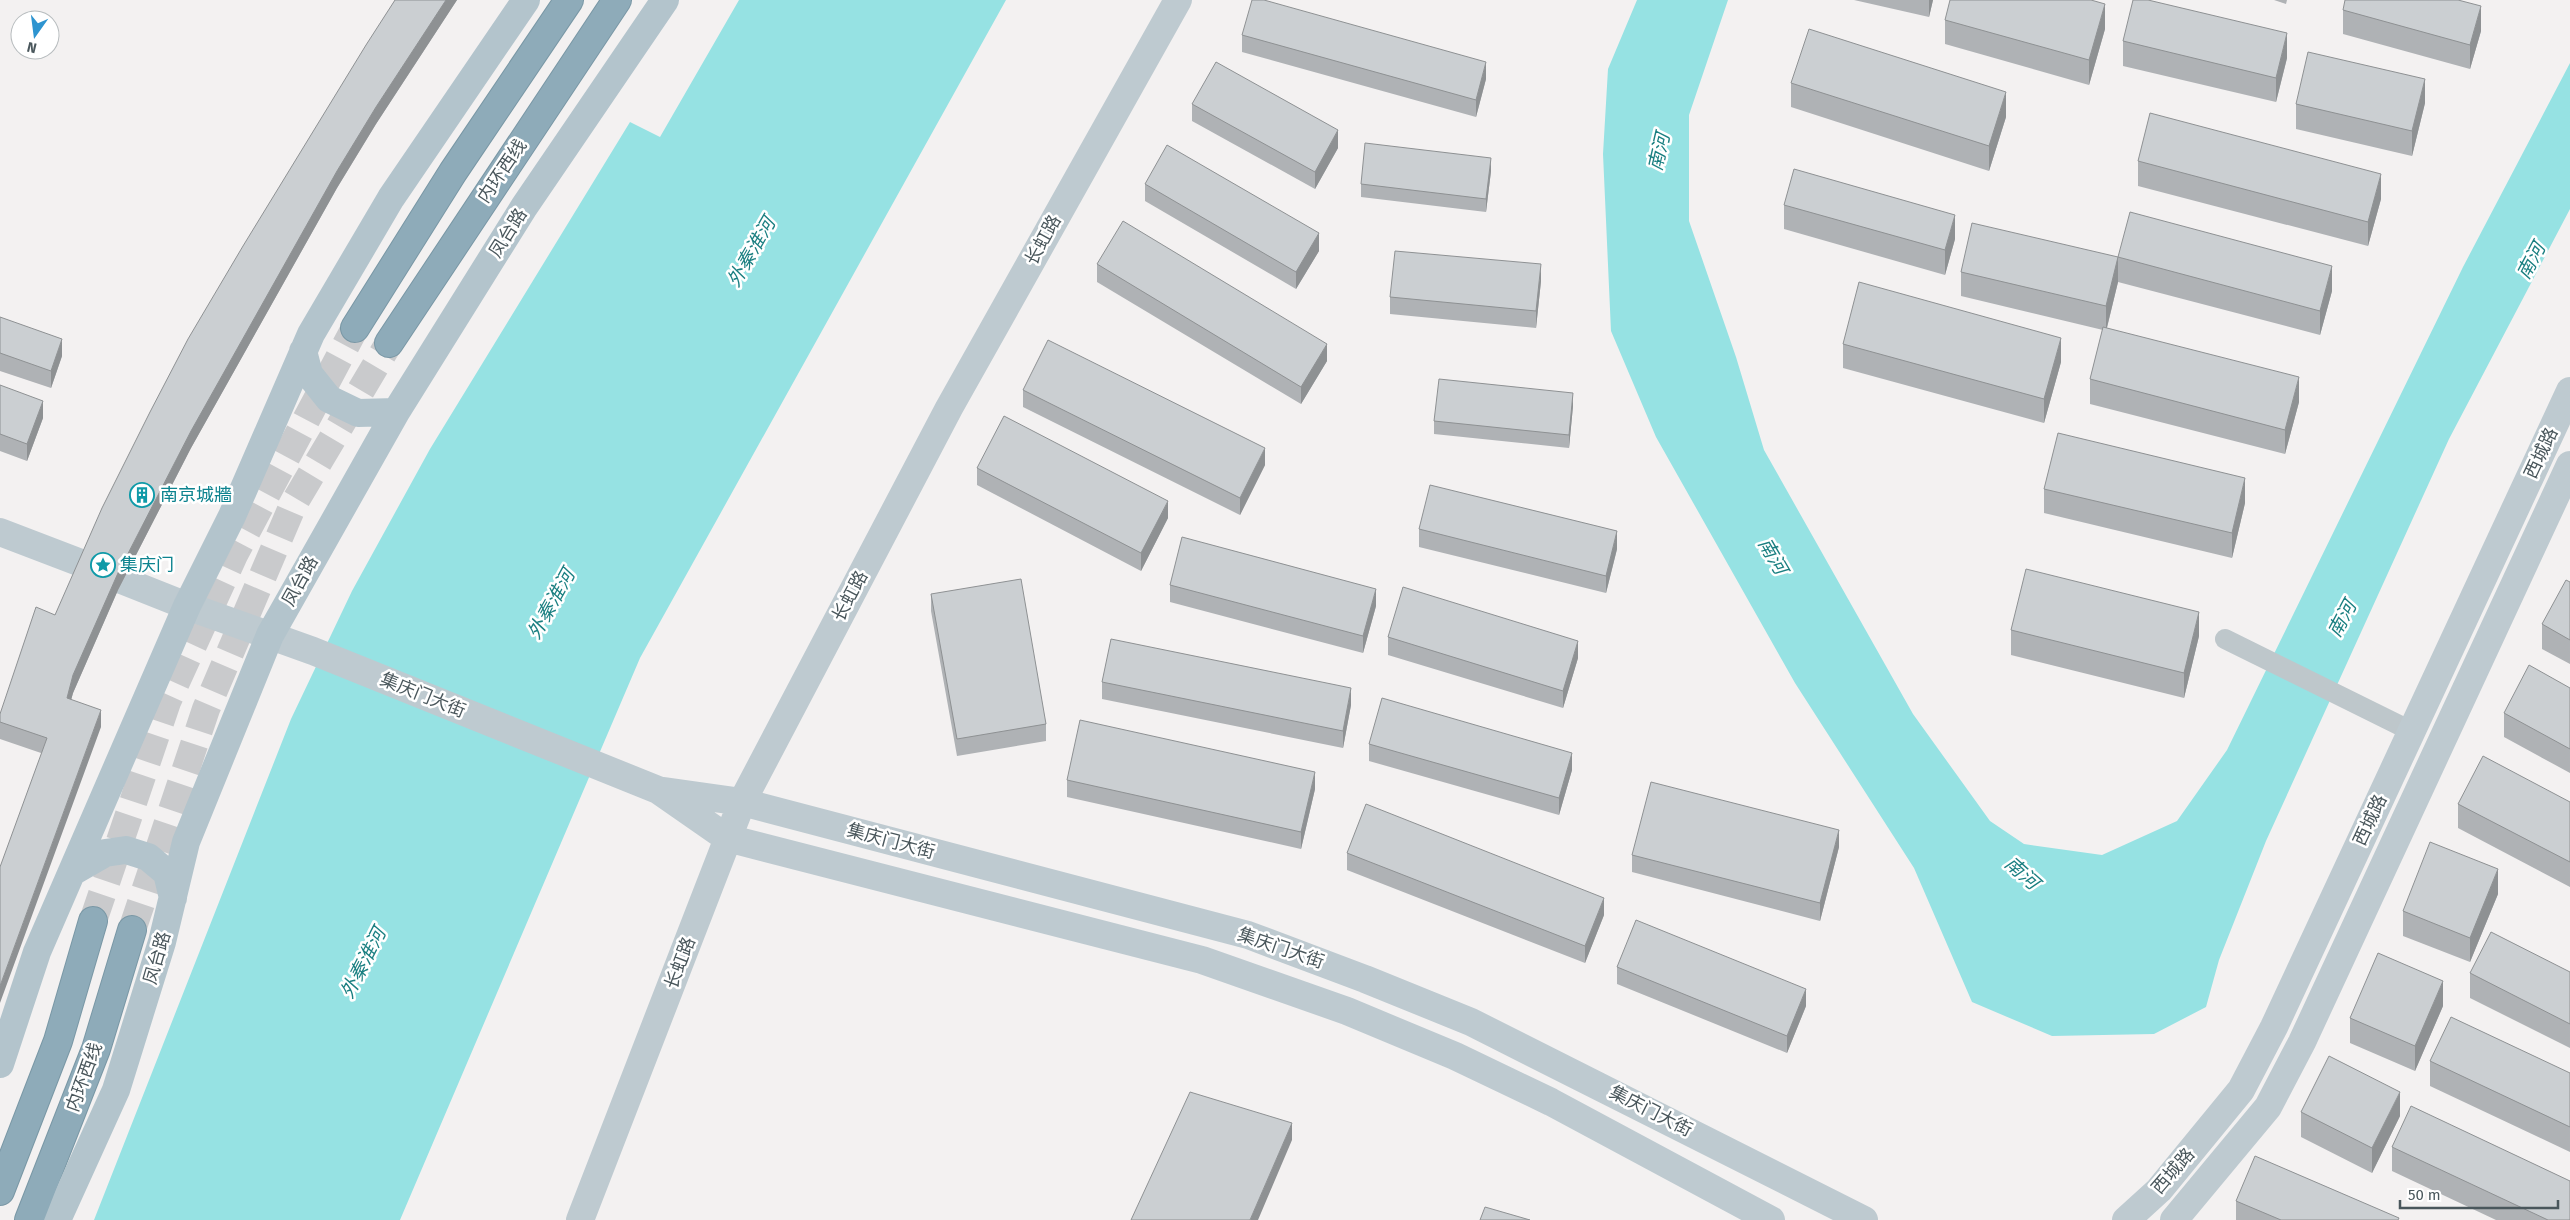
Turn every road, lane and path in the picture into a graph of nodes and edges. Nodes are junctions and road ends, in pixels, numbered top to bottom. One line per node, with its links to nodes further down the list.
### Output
1 (526, 0): 8 (main road)
2 (569, 0): 6 (highway)
3 (617, 0): 7 (highway, 内环西线)
4 (665, 0): 10 (main road, 凤台路)
5 (1178, 0): 20 (main road, 长虹路)
6 (355, 328)
7 (389, 343)
8 (303, 351): 10 (main road); 15 (main road)
9 (2570, 391): 18 (main road, 西城路)
10 (396, 412): 16 (main road, 凤台路)
11 (2570, 465): 34 (main road, 西城路)
12 (0, 532): 13 (main road)
13 (81, 563)
14 (120, 579): 15 (main road, 集庆门大街)
15 (187, 606): 16 (main road, 集庆门大街); 22 (main road)
16 (270, 635): 19 (main road, 集庆门大街); 23 (main road, 凤台路)
17 (2225, 639): 18 (street)
18 (2410, 731): 33 (main road, 西城路)
19 (649, 786): 20 (main road, 集庆门大街); 21 (main road, 集庆门大街)
20 (742, 802): 21 (main road, 长虹路); 32 (main road, 集庆门大街)
21 (727, 838): 30 (main road, 长虹路); 31 (main road, 集庆门大街)
22 (72, 872): 23 (main road); 26 (main road)
23 (173, 898): 29 (main road, 凤台路)
24 (93, 921): 27 (highway, 内环西线)
25 (132, 930): 28 (highway, 内环西线)
26 (0, 1064)
27 (0, 1191)
28 (29, 1220)
29 (57, 1220)
30 (580, 1220)
31 (1771, 1220)
32 (1864, 1220)
33 (2126, 1220)
34 (2174, 1220)

